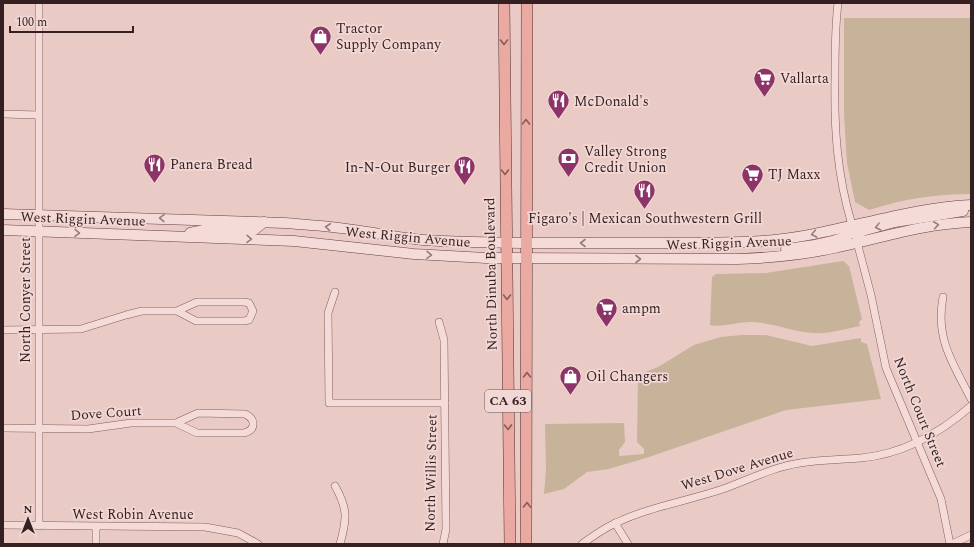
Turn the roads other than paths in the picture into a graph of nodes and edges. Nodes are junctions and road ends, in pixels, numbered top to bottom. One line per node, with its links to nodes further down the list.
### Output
1 (38, 3): 8 (street, North Conyer Street)
2 (504, 3): 20 (main road, North Dinuba Boulevard / CA 63, one-way to 20)
3 (521, 3): 6 (main road)
4 (527, 3): 6 (main road, CA 63)
5 (838, 3): 15 (street)
6 (526, 18): 21 (main road, CA 63, one-way to 6)
7 (3, 114): 8 (street)
8 (38, 115): 12 (street, North Conyer Street)
9 (971, 205): 15 (main road, West Riggin Avenue)
10 (971, 208): 19 (main road, one-way to 19)
11 (3, 214): 12 (main road, West Riggin Avenue)
12 (38, 214): 13 (main road, West Riggin Avenue, one-way to 12); 17 (street, North Conyer Street)
13 (264, 222): 18 (main road); 20 (main road, West Riggin Avenue, one-way to 13)
14 (971, 222): 19 (main road, West Riggin Avenue, one-way to 14)
15 (852, 225): 21 (main road, West Riggin Avenue, one-way to 21); 24 (main road)
16 (3, 230): 17 (main road, West Riggin Avenue)
17 (38, 232): 18 (main road, West Riggin Avenue, one-way to 18); 30 (street, North Conyer Street)
18 (180, 236): 22 (main road, West Riggin Avenue, one-way to 22)
19 (857, 242): 24 (main road, West Riggin Avenue); 37 (street, North Court Street)
20 (506, 243): 21 (main road, West Riggin Avenue); 22 (main road, North Dinuba Boulevard / CA 63)
21 (526, 243): 23 (main road, CA 63)
22 (506, 258): 23 (main road, West Riggin Avenue); 48 (main road, North Dinuba Boulevard / CA 63, one-way to 48)
23 (526, 259): 24 (main road, West Riggin Avenue, one-way to 24); 49 (main road, CA 63, one-way to 23)
24 (737, 259)
25 (335, 292): 32 (street)
26 (943, 297): 31 (street)
27 (177, 311): 27 (street); 30 (street)
28 (439, 322): 32 (street, North Willis Street)
29 (3, 330): 30 (street)
30 (38, 331): 36 (street, North Conyer Street)
31 (971, 400)
32 (445, 402): 47 (street, North Willis Street)
33 (971, 406): 37 (street, West Dove Avenue)
34 (176, 423): 34 (street, Dove Court); 36 (street, Dove Court)
35 (3, 428): 36 (street, Dove Court)
36 (39, 429): 41 (street, North Conyer Street)
37 (917, 443): 39 (street, West Dove Avenue); 52 (street, North Court Street)
38 (335, 486): 46 (street)
39 (615, 523): 50 (street, West Dove Avenue); 51 (street)
40 (3, 525): 41 (street, West Robin Avenue)
41 (39, 526): 42 (street, West Robin Avenue)
42 (96, 527): 44 (street); 45 (street, West Robin Avenue)
43 (971, 535): 52 (street)
44 (96, 544)
45 (258, 544)
46 (340, 544)
47 (443, 544)
48 (510, 544)
49 (526, 544)
50 (582, 544)
51 (628, 544)
52 (951, 544)

